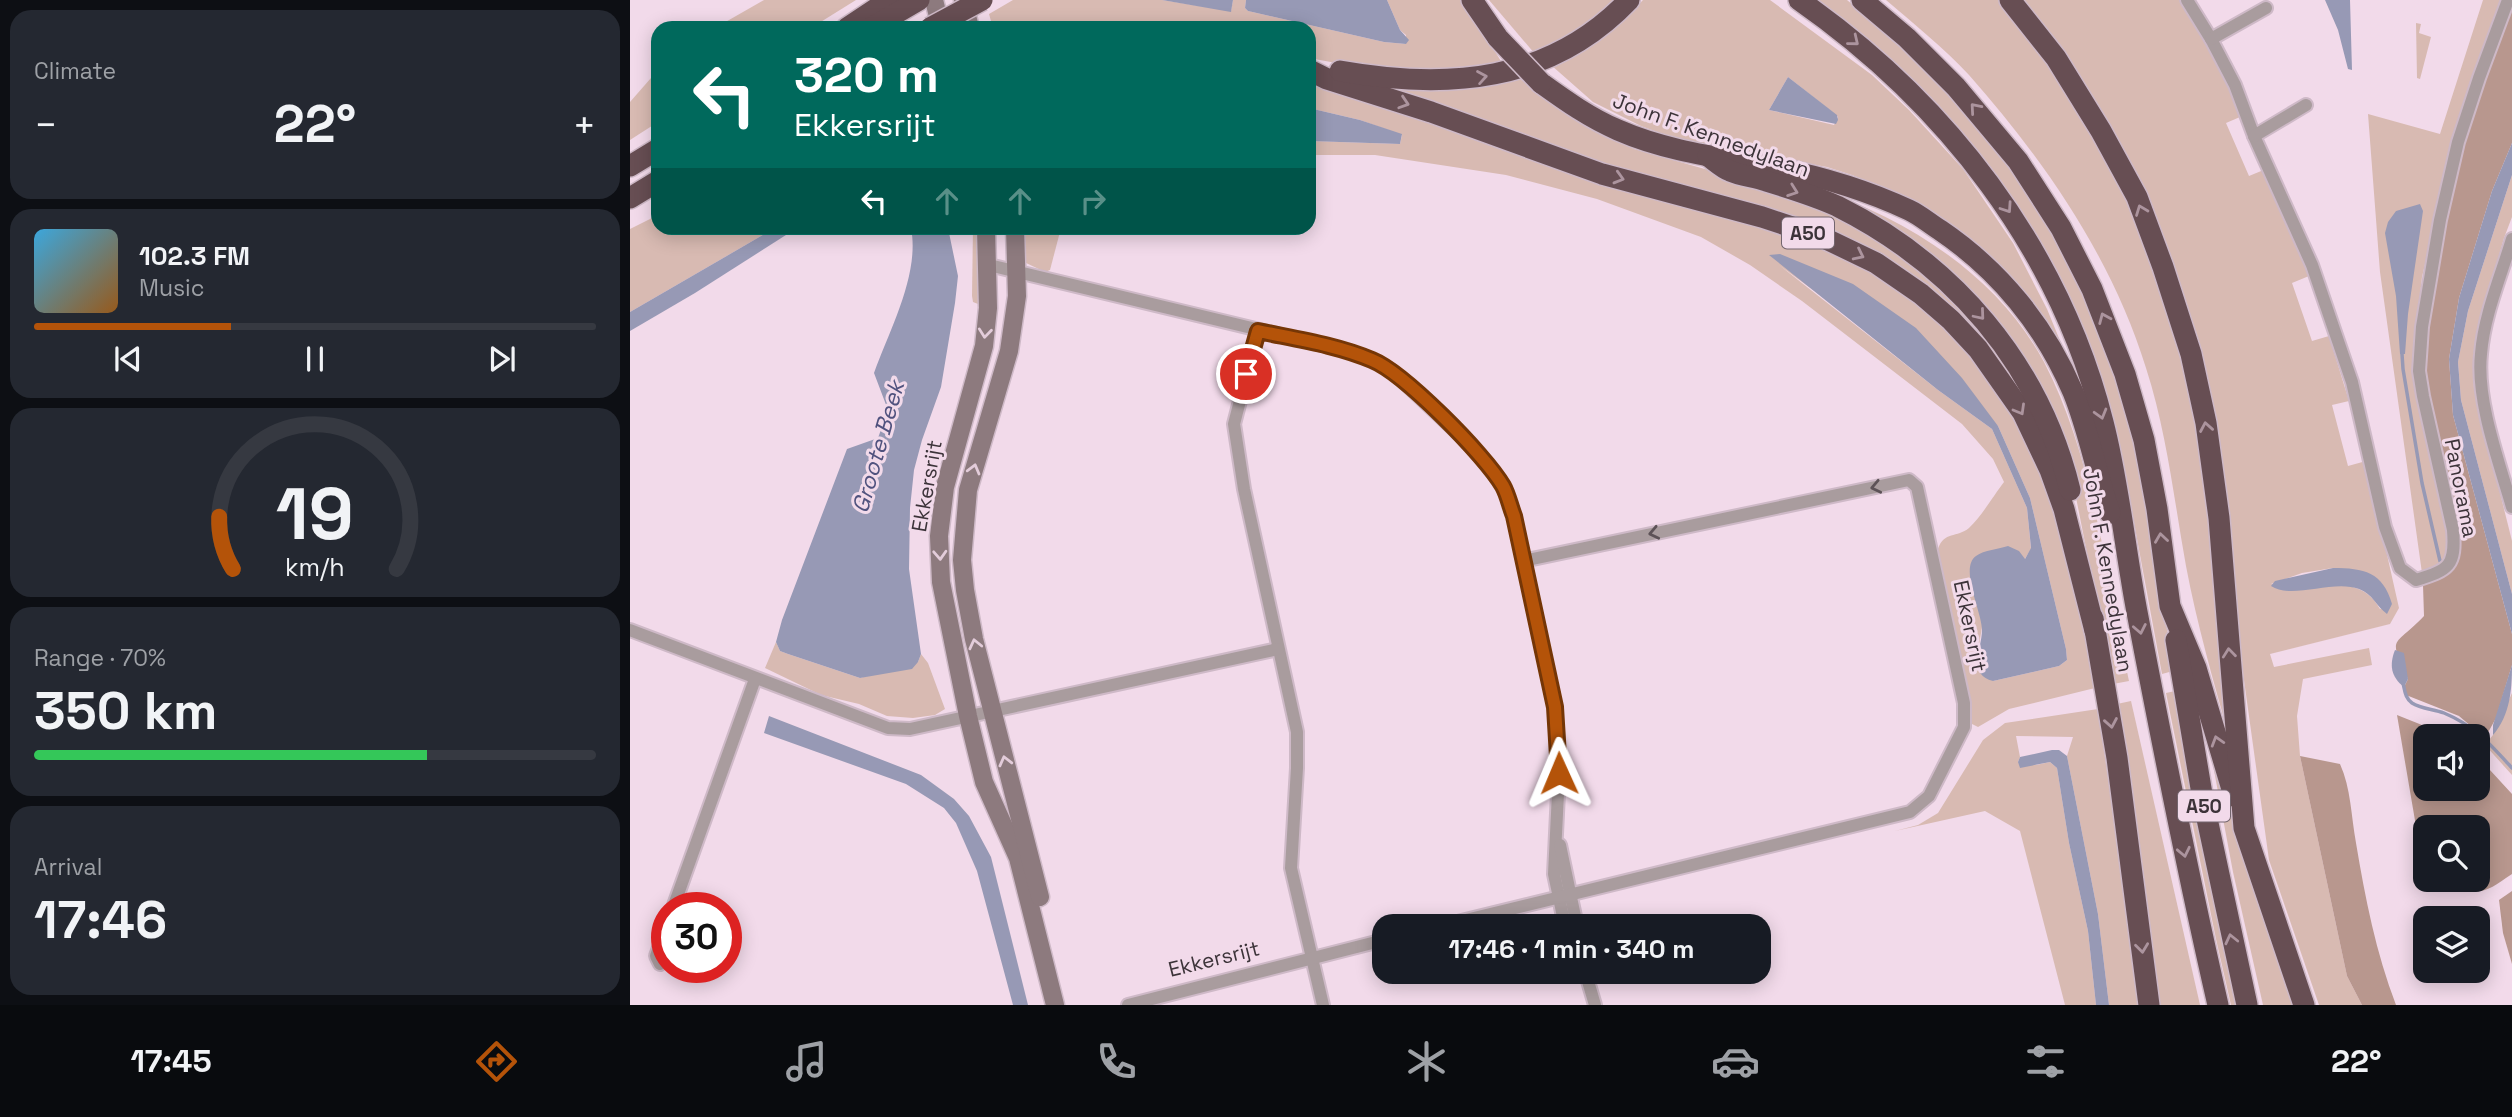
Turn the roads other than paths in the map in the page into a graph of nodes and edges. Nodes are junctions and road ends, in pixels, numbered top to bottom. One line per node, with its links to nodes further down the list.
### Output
1 (963, 0): 15 (main road)
2 (982, 0): 10 (highway, bridge)
3 (1472, 0): 22 (highway, John F. Kennedylaan, bridge)
4 (1629, 0): 17 (highway, A50, one-way to 4)
5 (1799, 0): 35 (highway, A50, one-way to 35)
6 (1862, 0): 36 (highway, A50, one-way to 6)
7 (2010, 0): 43 (highway, one-way to 7)
8 (2187, 0): 16 (street, Panorama)
9 (2508, 0): 20 (street, Panorama)
10 (918, 8): 12 (highway); 13 (highway); 14 (main road)
11 (2266, 8): 16 (street)
12 (872, 21)
13 (887, 21)
14 (933, 21)
15 (968, 21)
16 (2211, 39): 20 (street, Panorama)
17 (1316, 71)
18 (1316, 73): 38 (highway, A50, one-way to 38)
19 (2306, 105): 20 (street)
20 (2254, 136)
21 (651, 153): 23 (highway)
22 (1708, 156): 35 (highway, A50); 38 (highway, John F. Kennedylaan, one-way to 38)
23 (630, 166)
24 (651, 185): 25 (highway)
25 (630, 198)
26 (987, 235): 30 (main road, Ekkersrijt)
27 (1015, 235): 31 (main road, Ekkersrijt)
28 (2512, 239): 29 (street)
29 (2509, 258): 33 (street)
30 (989, 265): 31 (street); 42 (main road, Ekkersrijt, one-way to 42)
31 (1016, 271): 32 (street); 41 (main road, Ekkersrijt, one-way to 31)
32 (1258, 331): 34 (street); 39 (street)
33 (2512, 507)
34 (1524, 561): 45 (street); 45 (street, Ekkersrijt, one-way to 34)
35 (2127, 562): 58 (highway, John F. Kennedylaan / A50, one-way to 58)
36 (2170, 606): 43 (highway, A50, one-way to 36); 59 (highway, A50, one-way to 36)
37 (630, 630): 40 (street)
38 (2095, 631): 57 (highway, John F. Kennedylaan, one-way to 57)
39 (1278, 649): 41 (street); 50 (street)
40 (755, 679): 42 (street); 44 (street)
41 (992, 710): 42 (street); 53 (main road, Ekkersrijt, one-way to 41)
42 (968, 716): 52 (main road, Ekkersrijt)
43 (2244, 828): 60 (highway)
44 (679, 892)
45 (1564, 895): 46 (street, Ekkersrijt); 47 (street); 48 (street)
46 (1489, 914)
47 (1565, 914)
48 (1572, 914)
49 (1372, 943): 50 (street, Ekkersrijt)
50 (1311, 958): 54 (street, Ekkersrijt); 55 (street)
51 (1589, 984): 56 (street)
52 (1055, 1005)
53 (1065, 1005)
54 (1128, 1005)
55 (1323, 1005)
56 (1595, 1005)
57 (2149, 1005)
58 (2218, 1005)
59 (2247, 1005)
60 (2304, 1005)

